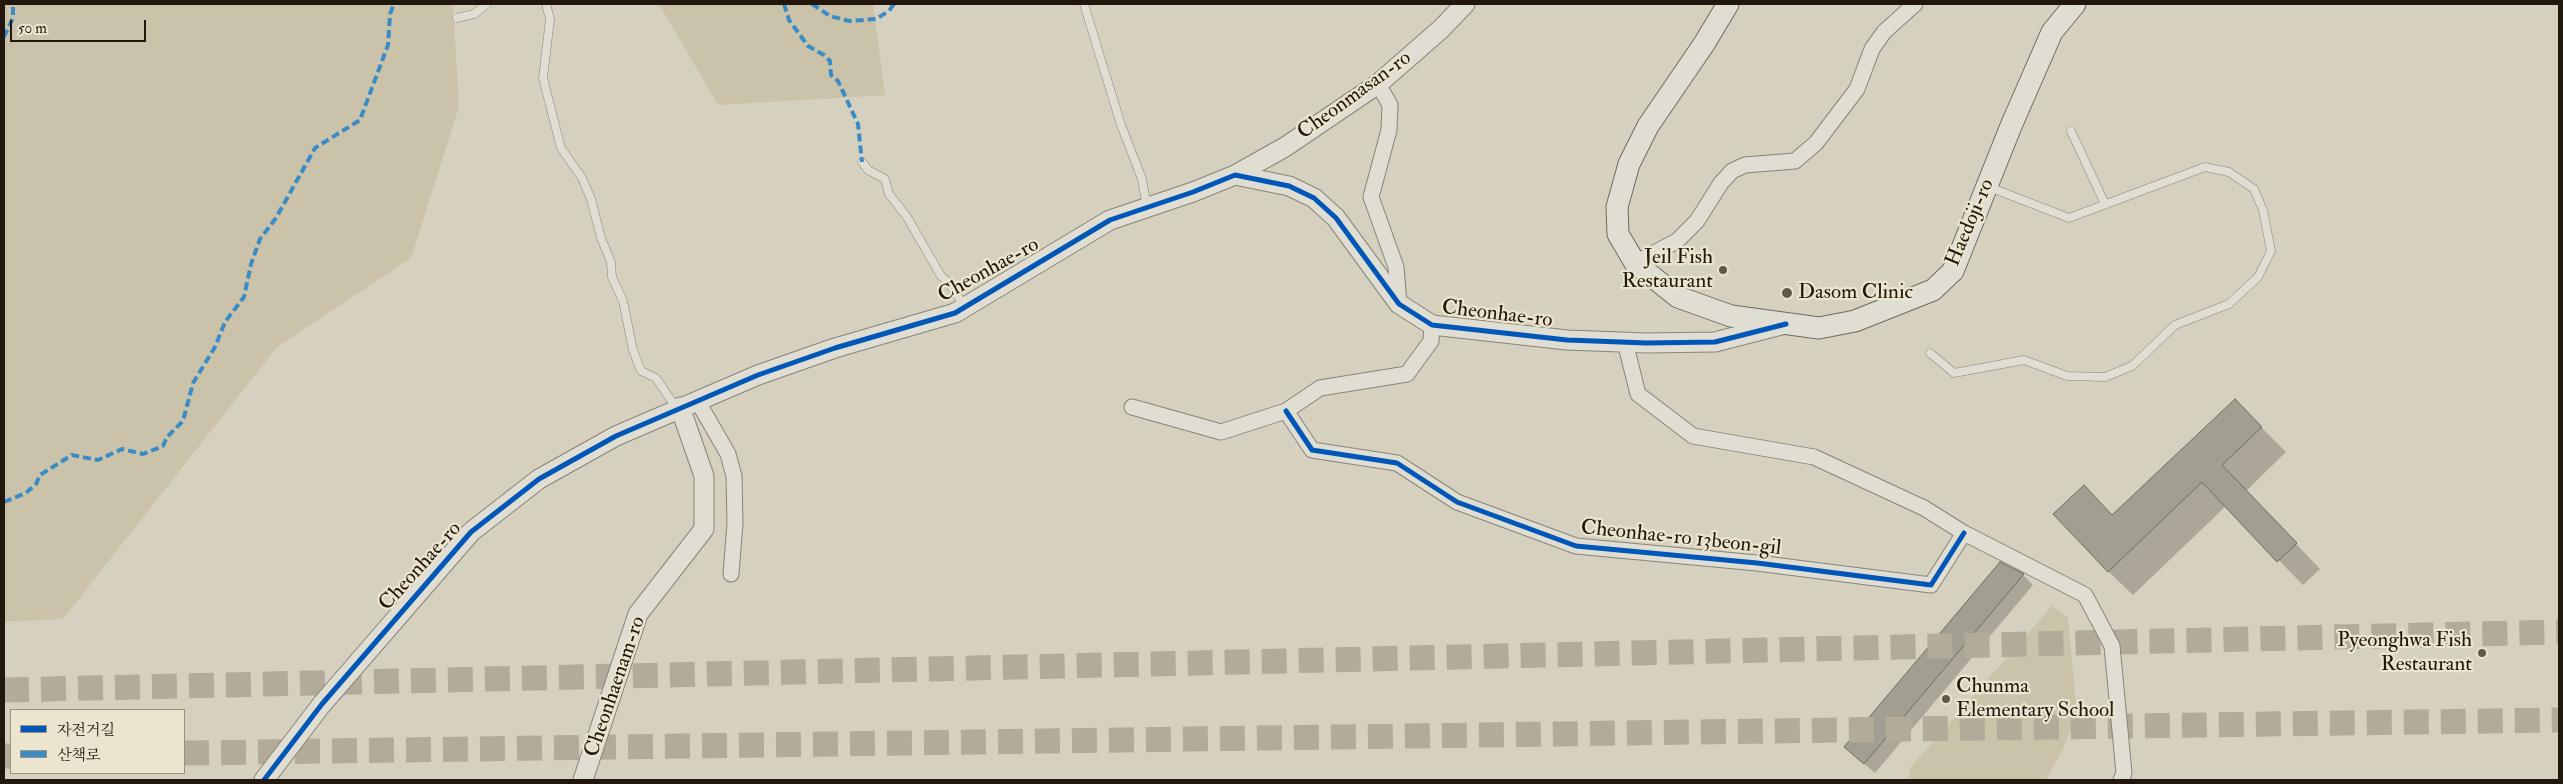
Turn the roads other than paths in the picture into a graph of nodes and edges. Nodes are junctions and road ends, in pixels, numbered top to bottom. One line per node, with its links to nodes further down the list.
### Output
1 (487, 4): 8 (lane)
2 (546, 4): 23 (lane)
3 (1084, 4): 15 (lane)
4 (1465, 4): 9 (street, Cheonmasan-ro)
5 (1728, 4): 16 (main road, Haedoji-ro)
6 (1915, 4): 16 (street)
7 (2075, 4): 13 (main road, Haedoji-ro)
8 (457, 18)
9 (1378, 84): 12 (street, Cheonmasan-ro); 17 (street)
10 (2070, 130): 14 (lane)
11 (862, 162): 18 (lane)
12 (1235, 175): 15 (street, Cheonhae-ro); 17 (street, Cheonhae-ro)
13 (1987, 186): 14 (lane); 19 (main road, Haedoji-ro)
14 (2105, 204): 22 (lane)
15 (1147, 207): 18 (street, Cheonhae-ro)
16 (1634, 263): 19 (main road, Haedoji-ro)
17 (1399, 304): 20 (street, Cheonhae-ro)
18 (965, 307): 23 (street, Cheonhae-ro)
19 (1786, 324): 21 (street, Cheonhae-ro)
20 (1432, 325): 21 (street, Cheonhae-ro); 25 (street)
21 (1625, 342): 26 (street)
22 (1930, 353)
23 (684, 406): 27 (street); 28 (street, Cheonhae-ro); 29 (street, Cheonhaenam-ro)
24 (1132, 407): 25 (street)
25 (1286, 411): 26 (street, Cheonhae-ro 13beon-gil)
26 (1964, 534): 30 (street)
27 (731, 574)
28 (264, 780)
29 (584, 780)
30 (2121, 780)

